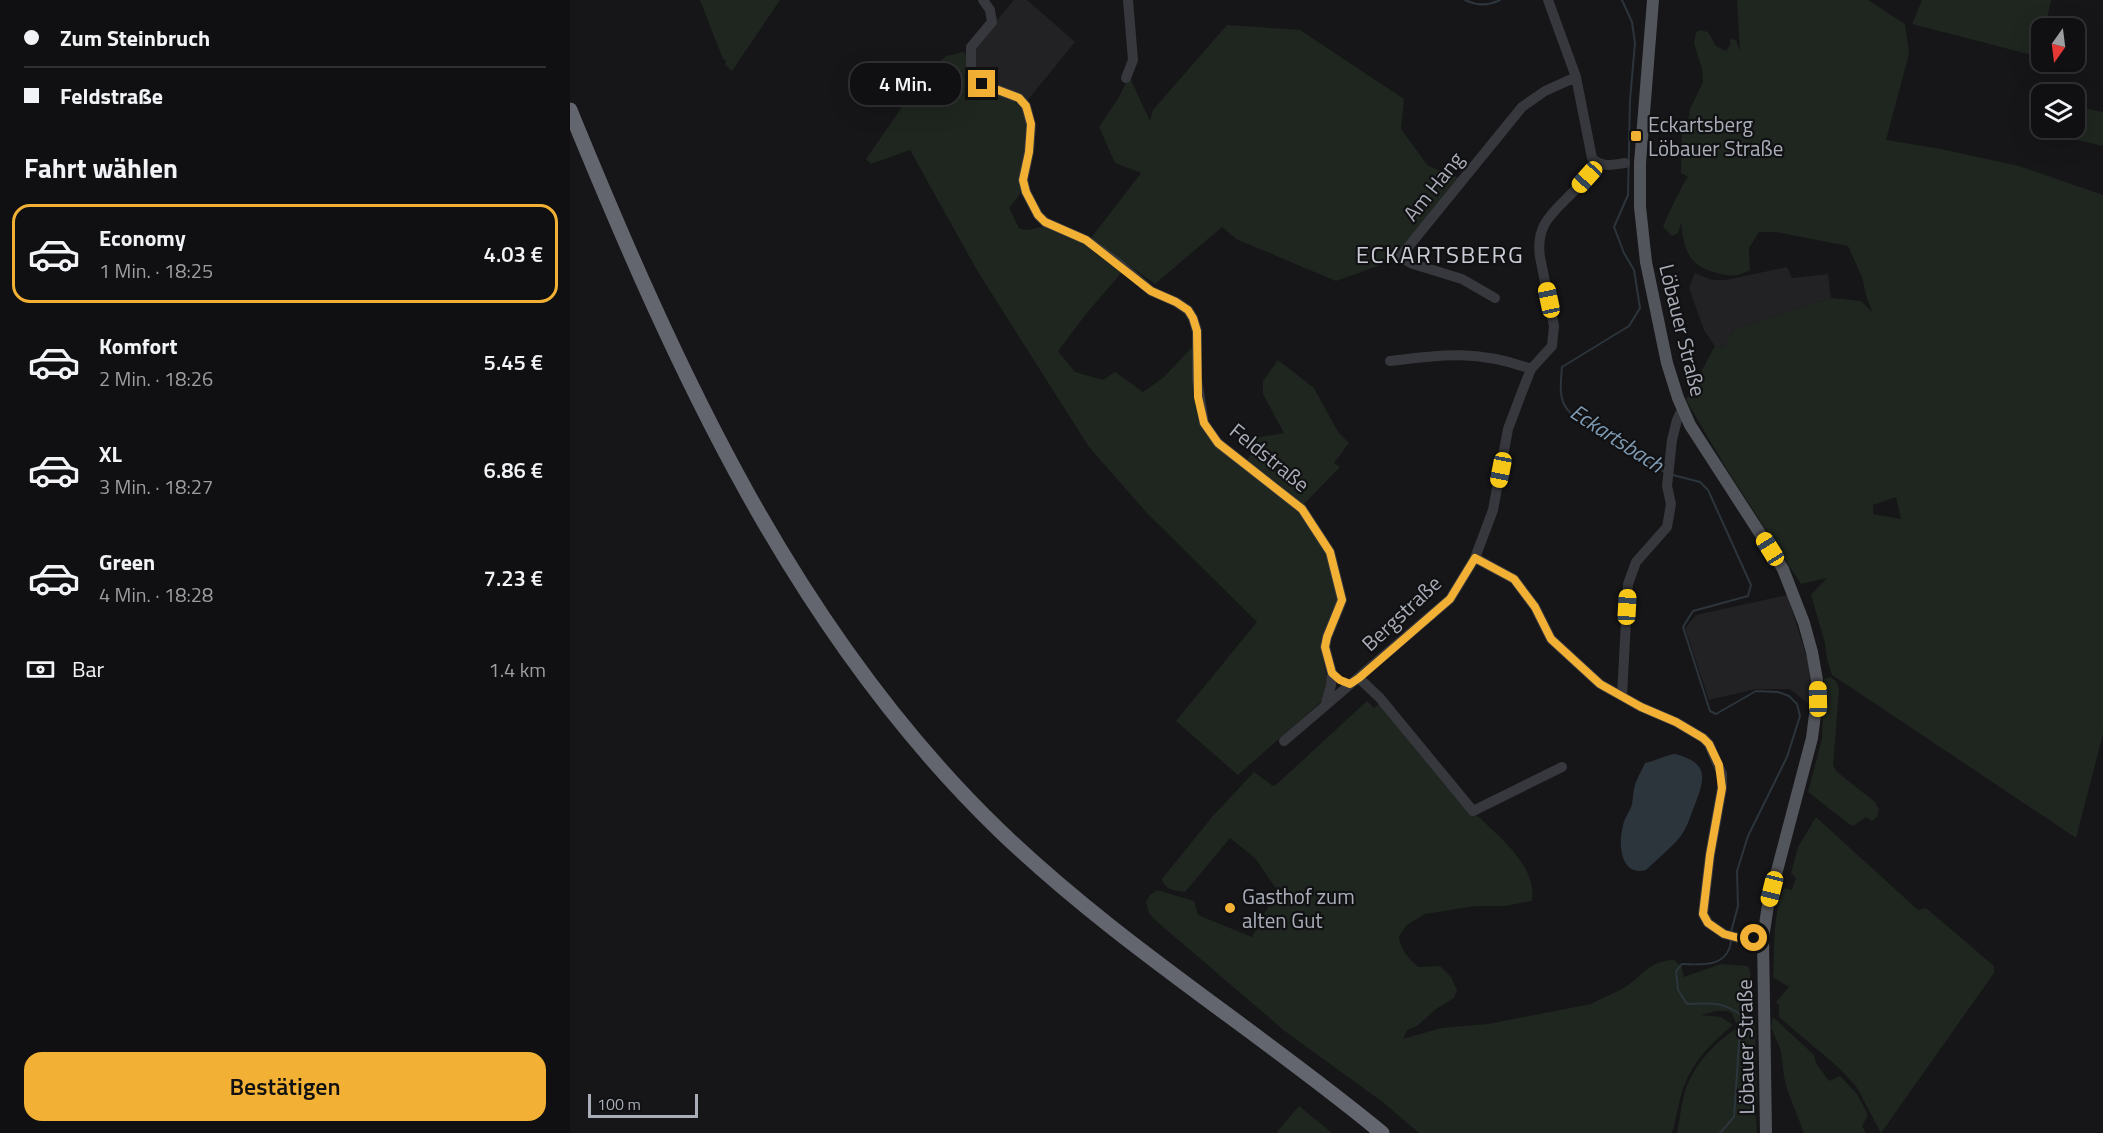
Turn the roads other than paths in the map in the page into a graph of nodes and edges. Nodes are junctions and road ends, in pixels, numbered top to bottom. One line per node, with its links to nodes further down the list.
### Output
1 (983, 0): 15 (street, Feldstraße)
2 (1128, 0): 6 (street)
3 (1548, 0): 5 (street)
4 (1653, 0): 8 (main road, Löbauer Straße)
5 (1576, 77): 9 (street); 10 (street, Am Hang)
6 (1126, 78)
7 (570, 110): 23 (highway)
8 (1633, 163): 9 (street); 13 (main road, Löbauer Straße)
9 (1599, 164): 12 (street, Bergstraße)
10 (1495, 298)
11 (1390, 361): 12 (street)
12 (1531, 369): 14 (street, Bergstraße)
13 (1682, 410): 18 (street); 22 (main road, Löbauer Straße)
14 (1475, 558): 16 (street, Bergstraße); 18 (street)
15 (1332, 673): 17 (street); 19 (street, Feldstraße)
16 (1359, 678): 17 (street, Bergstraße); 21 (street, Bergstraße)
17 (1350, 684): 19 (street, Bergstraße)
18 (1622, 696): 22 (street)
19 (1326, 703): 20 (street, Bergstraße)
20 (1284, 741)
21 (1562, 767)
22 (1763, 938): 24 (main road, Löbauer Straße)
23 (1382, 1133)
24 (1766, 1133)

